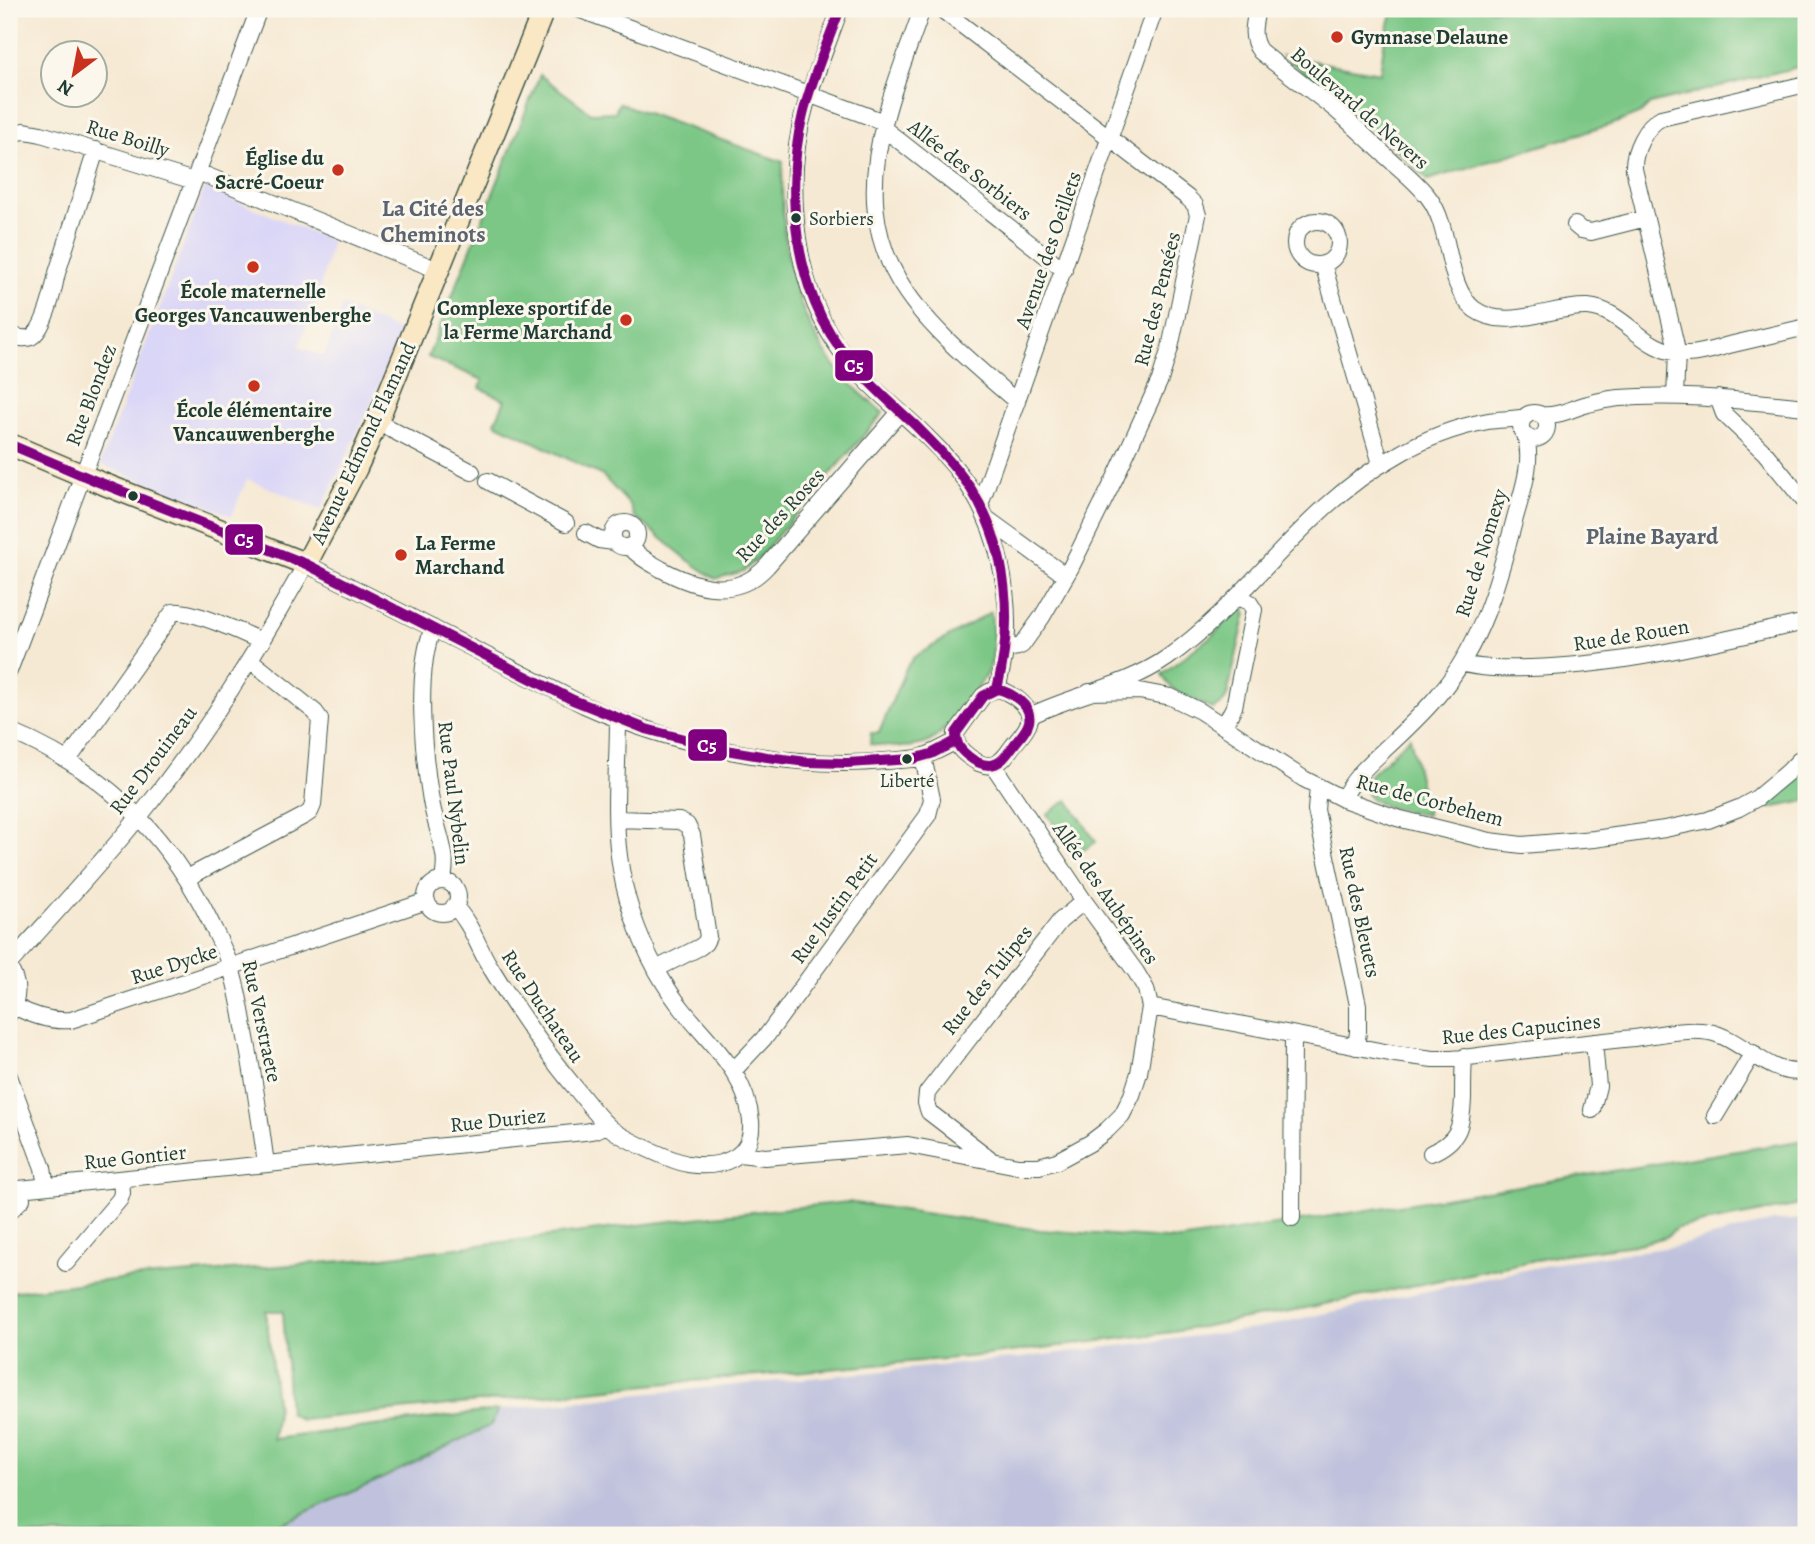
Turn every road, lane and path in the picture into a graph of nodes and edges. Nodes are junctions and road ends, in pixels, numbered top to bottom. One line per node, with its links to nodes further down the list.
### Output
1 (259, 9): 15 (street, Rue Blondez)
2 (544, 9): 20 (street, Avenue Edmond Flamand)
3 (578, 9): 10 (street, Allée des Sorbiers)
4 (840, 9): 10 (street)
5 (922, 9): 11 (street)
6 (941, 9): 13 (street, Rue des Pensées)
7 (1155, 9): 13 (street, Avenue des Oeillets)
8 (1257, 9): 23 (street, Boulevard de Nevers)
9 (1806, 84): 16 (street)
10 (809, 94): 11 (street, Allée des Sorbiers); 28 (street)
11 (883, 125): 19 (street, Allée des Sorbiers); 26 (street)
12 (9, 133): 14 (street, Rue Boilly)
13 (1109, 138): 19 (street, Avenue des Oeillets); 44 (street, Rue des Pensées)
14 (96, 150): 15 (street, Rue Boilly); 22 (street)
15 (196, 176): 20 (street, Rue Boilly); 36 (street, Rue Blondez)
16 (1646, 218): 17 (street); 23 (street)
17 (1575, 225)
18 (1323, 264): 34 (street)
19 (1064, 270): 26 (street, Avenue des Oeillets)
20 (440, 271): 30 (street, Avenue Edmond Flamand)
21 (1806, 327): 23 (street, Boulevard de Nevers)
22 (9, 334)
23 (1677, 353): 24 (street)
24 (1675, 396): 25 (street); 29 (street)
25 (1718, 398): 27 (street); 39 (street)
26 (1017, 402): 40 (street, Avenue des Oeillets)
27 (1806, 407)
28 (900, 412): 40 (street); 42 (street, Rue des Roses)
29 (1533, 416): 31 (street); 32 (street); 34 (street)
30 (377, 422): 35 (street); 43 (street, Avenue Edmond Flamand)
31 (1546, 433): 32 (street); 37 (street, Rue de Nomexy)
32 (1525, 435): 37 (street, Rue de Nomexy)
33 (9, 444): 36 (street)
34 (1381, 464): 45 (street)
35 (472, 472)
36 (83, 475): 43 (street); 51 (street, Rue Blondez)
37 (1525, 480): 52 (street, Rue de Nomexy)
38 (488, 481): 41 (street)
39 (1806, 503)
40 (983, 511): 44 (street); 49 (street)
41 (566, 523)
42 (586, 533)
43 (306, 564): 47 (street); 48 (street, Rue Drouineau)
44 (1066, 576): 49 (street, Rue des Pensées)
45 (1237, 597): 54 (street); 57 (street)
46 (1806, 622): 52 (street, Rue de Rouen)
47 (433, 628): 56 (street); 69 (street, Rue Paul Nybelin)
48 (261, 642): 50 (street, Rue Drouineau); 62 (street)
49 (1005, 649): 53 (street)
50 (250, 660): 66 (street, Rue Drouineau); 68 (street)
51 (10, 661)
52 (1461, 663): 65 (street, Rue de Nomexy)
53 (998, 689): 55 (street); 59 (street)
54 (1089, 692): 55 (street); 57 (street, Rue de Corbehem)
55 (1030, 716): 63 (street)
56 (618, 719): 61 (street); 67 (street)
57 (1224, 726): 64 (street, Rue de Corbehem)
58 (9, 731): 62 (street, Rue Verstraete)
59 (956, 741): 61 (street); 63 (street)
60 (1806, 753): 65 (street, Rue de Corbehem)
61 (923, 757): 83 (street, Rue Justin Petit)
62 (68, 760): 66 (street, Rue Verstraete)
63 (993, 765): 71 (street, Allée des Aubépines)
64 (1318, 787): 65 (street, Rue de Corbehem); 80 (street, Rue des Bleuets)
65 (1343, 799)
66 (138, 818): 68 (street, Rue Verstraete); 73 (street, Rue Drouineau)
67 (617, 819): 75 (street); 75 (street)
68 (187, 878): 74 (street, Rue Verstraete)
69 (443, 881): 70 (street); 72 (street)
70 (427, 901): 72 (street, Rue Dycke); 74 (street, Rue Dycke)
71 (1084, 901): 76 (street, Allée des Aubépines); 91 (street, Rue des Tulipes)
72 (454, 906): 88 (street, Rue Duchateau)
73 (9, 966): 77 (street)
74 (231, 967): 77 (street, Rue Dycke); 92 (street, Rue Verstraete)
75 (656, 969): 83 (street)
76 (1150, 1007): 78 (street, Rue des Capucines); 91 (street)
77 (11, 1010)
78 (1293, 1035): 80 (street, Rue des Capucines); 97 (street)
79 (1594, 1042): 81 (street, Rue des Capucines); 82 (street, Rue des Capucines); 86 (street)
80 (1356, 1047): 82 (street, Rue des Capucines)
81 (1753, 1053): 84 (street, Rue des Capucines); 87 (street)
82 (1464, 1057): 89 (street)
83 (734, 1070): 90 (street)
84 (1806, 1071)
85 (9, 1076): 94 (street)
86 (1592, 1110)
87 (1715, 1116)
88 (606, 1125): 90 (street); 92 (street, Rue Duriez)
89 (1430, 1153)
90 (740, 1154): 91 (street)
91 (994, 1161)
92 (266, 1164): 93 (street, Rue Gontier)
93 (121, 1179): 94 (street, Rue Gontier); 98 (street)
94 (46, 1186): 95 (street, Rue Gontier)
95 (15, 1189): 96 (street)
96 (9, 1213)
97 (1292, 1218)
98 (66, 1262)

